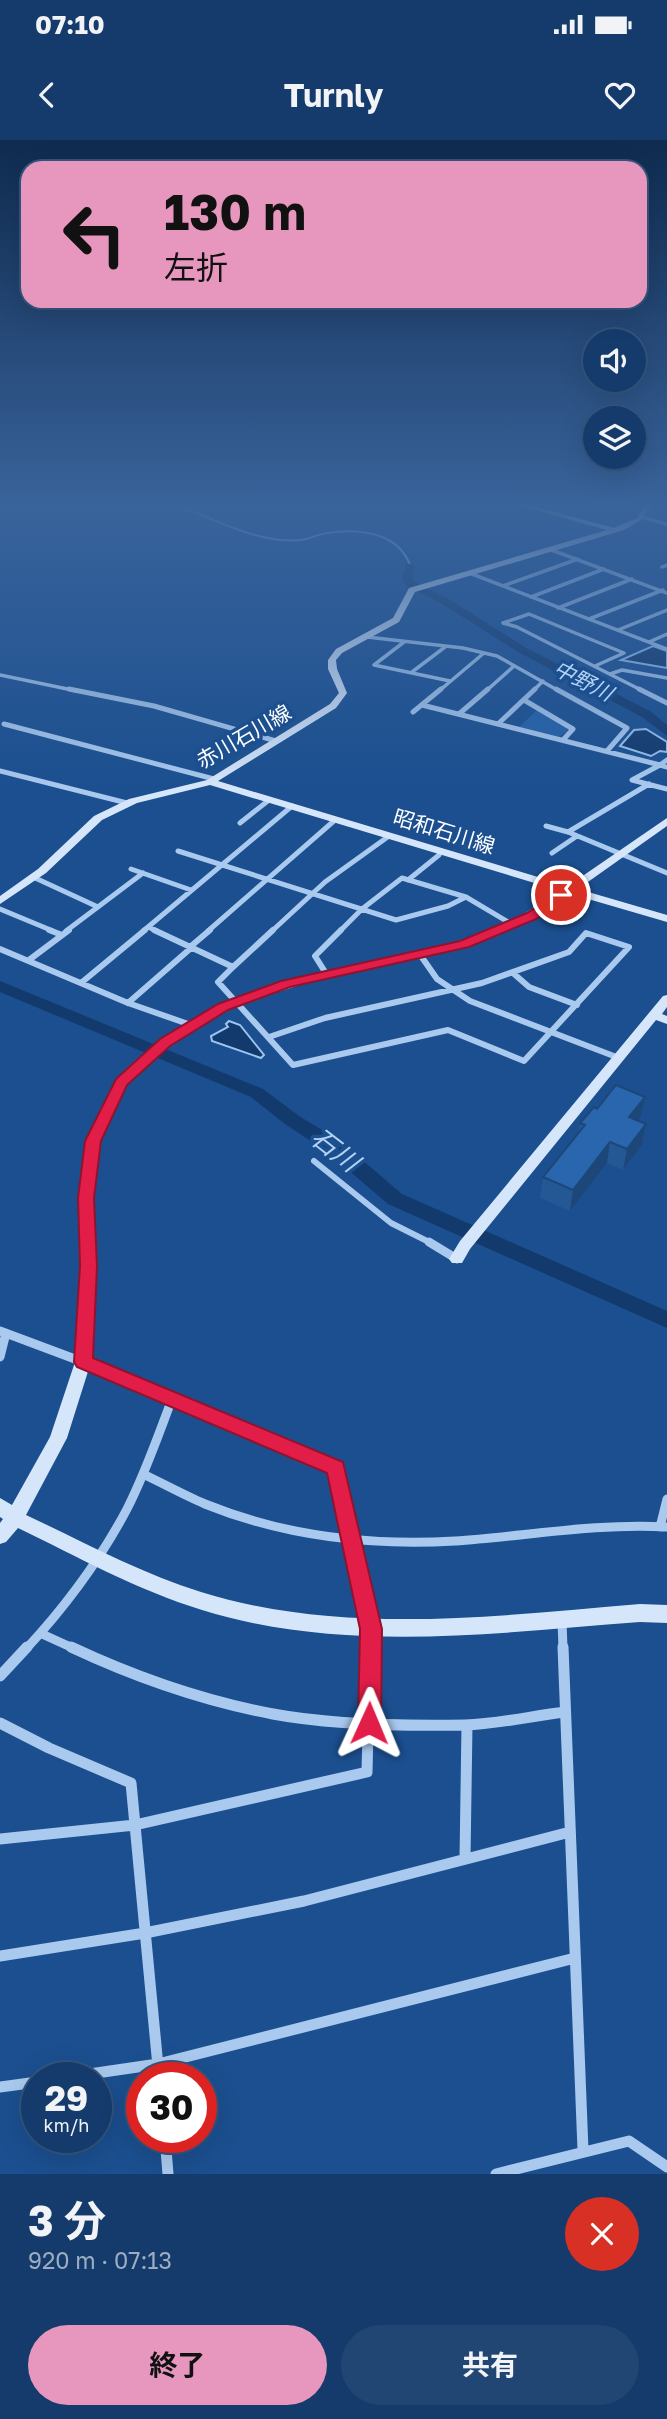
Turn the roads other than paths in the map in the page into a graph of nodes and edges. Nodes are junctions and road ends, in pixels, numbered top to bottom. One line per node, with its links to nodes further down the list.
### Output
1 (407, 599): 10 (street, 赤川石川線)
2 (535, 599): 5 (street)
3 (581, 599): 5 (street)
4 (643, 599): 7 (street)
5 (558, 608): 7 (street)
6 (667, 610): 8 (street)
7 (588, 619): 8 (street)
8 (618, 630): 12 (street)
9 (667, 634): 12 (street)
10 (367, 637): 11 (street); 32 (street, 赤川石川線)
11 (404, 641): 13 (street); 18 (street)
12 (649, 642): 14 (street)
13 (445, 646): 15 (street); 18 (street)
14 (667, 649)
15 (484, 653): 16 (street); 22 (street)
16 (514, 666): 23 (street); 28 (street)
17 (595, 666): 17 (street); 19 (street)
18 (412, 672): 22 (street)
19 (610, 674): 21 (street); 25 (street)
20 (0, 675): 32 (street)
21 (667, 678)
22 (450, 681): 26 (street)
23 (543, 681): 24 (street); 33 (street)
24 (524, 700): 30 (street); 31 (street)
25 (667, 703)
26 (422, 705): 27 (street); 28 (street)
27 (413, 712)
28 (459, 714): 30 (street)
29 (4, 724): 38 (street)
30 (498, 724): 31 (street)
31 (563, 740): 33 (street)
32 (276, 741): 38 (street, 赤川石川線)
33 (607, 751): 35 (street)
34 (667, 760): 35 (street)
35 (660, 765): 36 (street); 39 (street)
36 (667, 767)
37 (0, 771): 42 (street)
38 (212, 781): 41 (street, 昭和石川線); 42 (street, 赤川石川線)
39 (649, 784): 40 (street); 48 (street)
40 (667, 789)
41 (269, 800): 43 (street, 昭和石川線); 46 (street)
42 (127, 803): 59 (street, 赤川石川線)
43 (292, 806): 44 (street, 昭和石川線); 55 (street)
44 (335, 820): 49 (street, 昭和石川線); 60 (street)
45 (667, 821): 53 (street)
46 (240, 822)
47 (546, 826): 48 (street)
48 (568, 832): 50 (street)
49 (389, 835): 63 (street, 昭和石川線); 64 (street)
50 (578, 836): 52 (street); 53 (street)
51 (178, 851): 55 (street)
52 (552, 853)
53 (621, 853): 58 (street); 63 (street)
54 (439, 855): 61 (street)
55 (221, 865): 60 (street); 62 (street)
56 (131, 869): 57 (street)
57 (143, 873): 62 (street); 67 (street)
58 (667, 873)
59 (33, 877): 66 (street, 赤川石川線); 67 (street)
60 (267, 879): 64 (street); 74 (street)
61 (408, 880): 65 (street); 69 (street)
62 (191, 890): 72 (street)
63 (568, 890): 70 (street, 昭和石川線); 71 (street)
64 (312, 894): 69 (street); 78 (street)
65 (466, 897): 69 (street); 71 (street)
66 (0, 901)
67 (98, 907): 73 (street)
68 (0, 909): 73 (street)
69 (362, 909): 80 (street)
70 (667, 919)
71 (513, 925): 76 (street)
72 (148, 927): 74 (street); 81 (street)
73 (62, 934): 77 (street)
74 (191, 947): 78 (street); 85 (street)
75 (0, 949): 77 (street)
76 (421, 956): 80 (street); 82 (street)
77 (29, 960): 81 (street)
78 (233, 967): 84 (street)
79 (513, 973): 82 (street); 86 (street); 86 (street)
80 (327, 975): 84 (street)
81 (81, 983): 85 (street)
82 (453, 991): 89 (street); 90 (street)
83 (667, 999): 87 (street)
84 (237, 1001): 88 (street); 90 (street)
85 (128, 1003): 88 (street)
86 (577, 1004): 89 (street)
87 (660, 1018): 91 (street)
88 (191, 1025): 96 (street)
89 (551, 1032): 90 (street); 91 (street)
90 (269, 1037)
91 (620, 1059): 93 (street)
92 (314, 1161): 93 (street)
93 (461, 1252)
94 (3, 1332): 95 (street); 96 (street)
95 (0, 1357)
96 (83, 1362): 97 (street); 100 (street)
97 (172, 1399): 98 (street); 103 (street)
98 (143, 1474): 103 (street); 104 (street)
99 (667, 1499): 101 (street)
100 (8, 1512): 102 (street); 104 (street)
101 (663, 1527): 103 (street)
102 (0, 1536)
103 (352, 1540): 107 (street)
104 (98, 1557): 107 (street); 108 (street)
105 (667, 1615): 106 (street)
106 (562, 1619): 107 (street); 110 (street)
107 (371, 1629): 112 (street)
108 (42, 1634): 109 (street); 112 (street)
109 (0, 1676)
110 (565, 1713): 113 (street); 115 (street)
111 (0, 1723): 114 (street)
112 (369, 1723): 113 (street); 114 (street)
113 (467, 1725): 117 (street)
114 (135, 1825): 116 (street); 118 (street)
115 (570, 1832): 117 (street); 120 (street)
116 (0, 1839)
117 (465, 1859): 118 (street)
118 (145, 1933): 119 (street); 121 (street)
119 (0, 1956)
120 (575, 1958): 122 (street); 125 (street)
121 (158, 2062)
122 (192, 2062)
123 (21, 2084): 124 (street)
124 (0, 2087)
125 (583, 2150): 127 (street); 129 (street)
126 (166, 2153): 128 (street)
127 (667, 2167)
128 (168, 2174)
129 (496, 2174)

